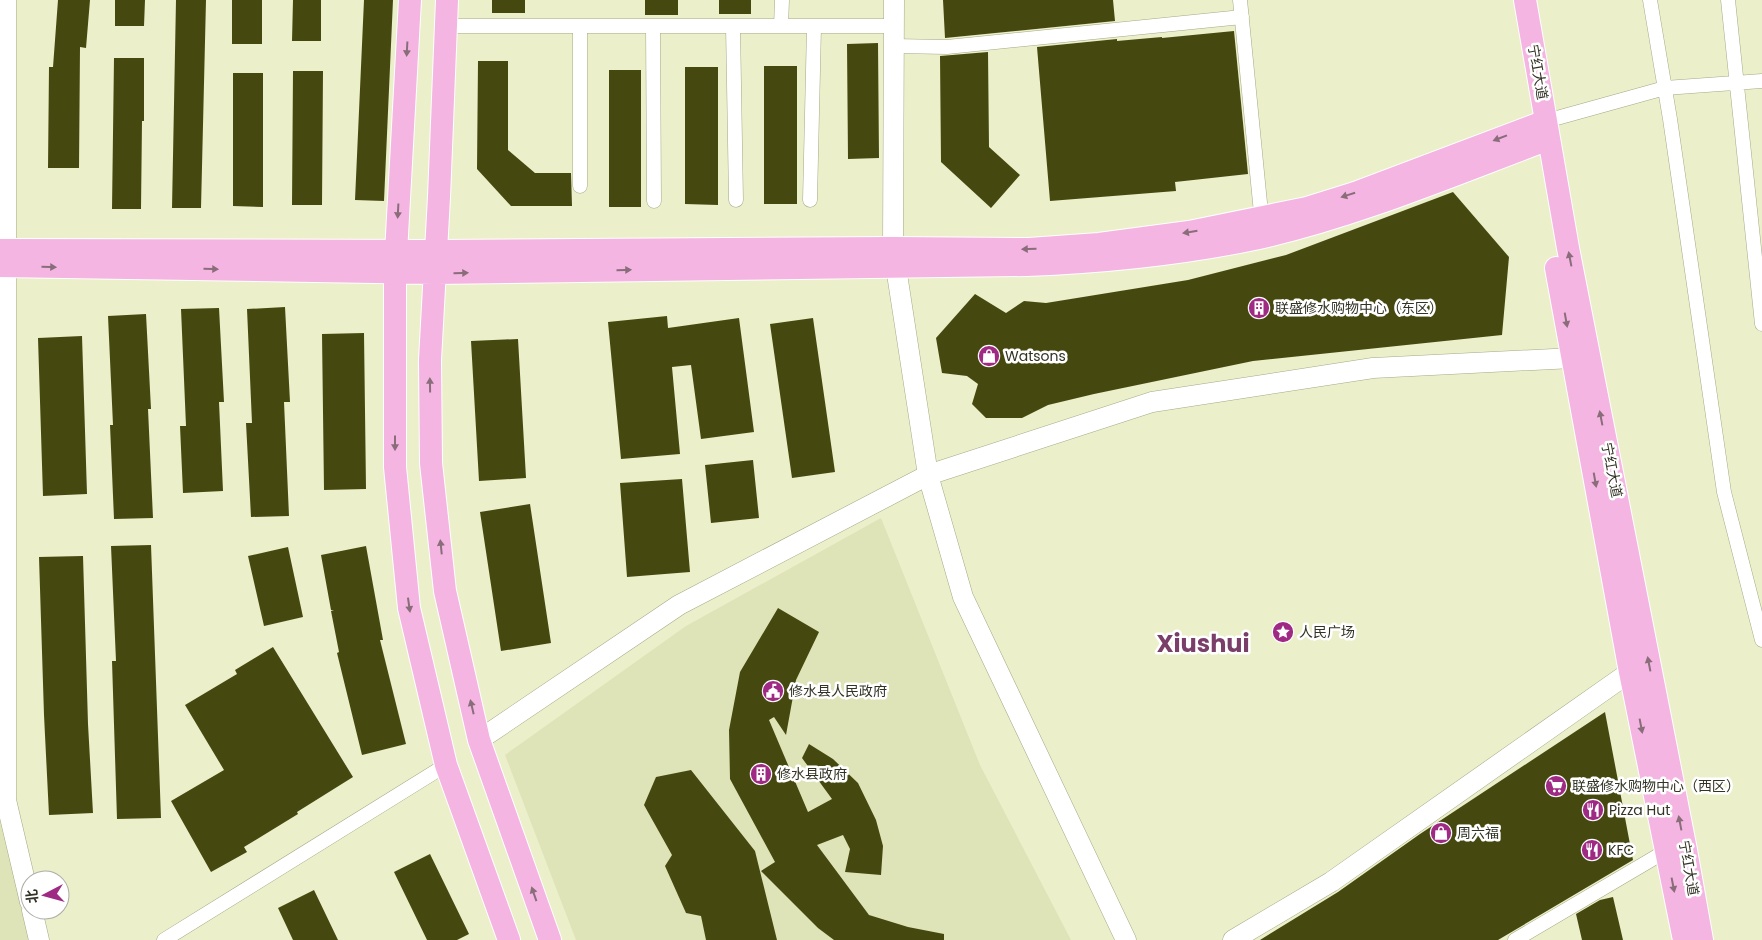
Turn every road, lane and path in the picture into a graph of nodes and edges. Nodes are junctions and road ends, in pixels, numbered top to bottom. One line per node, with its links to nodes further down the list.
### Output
1 (6, 0): 30 (street)
2 (410, 0): 31 (main road, one-way to 31)
3 (447, 0): 12 (main road)
4 (782, 0): 16 (street)
5 (894, 0): 18 (street)
6 (1240, 0): 11 (street)
7 (1509, 0): 23 (main road, 宁红大道)
8 (1525, 0): 23 (main road, 宁红大道)
9 (1650, 0): 22 (street)
10 (1728, 0): 21 (street)
11 (1242, 17): 19 (street); 28 (street)
12 (446, 26): 13 (street); 32 (main road)
13 (580, 26): 14 (street); 24 (street)
14 (653, 26): 15 (street); 27 (street)
15 (733, 26): 16 (street); 25 (street)
16 (781, 26): 17 (street)
17 (814, 26): 18 (street); 26 (street)
18 (894, 26): 19 (street)
19 (894, 46): 29 (street)
20 (1762, 81): 21 (street)
21 (1736, 84): 22 (street); 33 (street)
22 (1665, 88): 23 (street); 36 (street)
23 (1540, 133): 28 (main road); 34 (main road, 宁红大道, one-way to 34); 51 (main road, 宁红大道, one-way to 23)
24 (580, 186)
25 (736, 200)
26 (810, 200)
27 (654, 202)
28 (1262, 228): 29 (main road)
29 (894, 257): 32 (main road); 35 (street)
30 (3, 258): 31 (main road); 41 (street)
31 (395, 261): 32 (main road); 39 (main road, one-way to 39)
32 (436, 262): 38 (main road, one-way to 32)
33 (1762, 324)
34 (1573, 358): 35 (street); 37 (main road, 宁红大道, one-way to 37)
35 (928, 475): 38 (street); 47 (street)
36 (1762, 640)
37 (1630, 672): 40 (main road, 宁红大道, one-way to 40); 48 (street)
38 (479, 740): 46 (main road, one-way to 38)
39 (446, 765): 44 (street); 45 (main road)
40 (1666, 850): 49 (street); 50 (main road, 宁红大道, one-way to 50)
41 (22, 870)
42 (34, 920): 43 (street)
43 (39, 940)
44 (164, 940)
45 (508, 940)
46 (550, 940)
47 (1126, 940)
48 (1233, 940)
49 (1515, 940)
50 (1684, 940)
51 (1702, 940)

